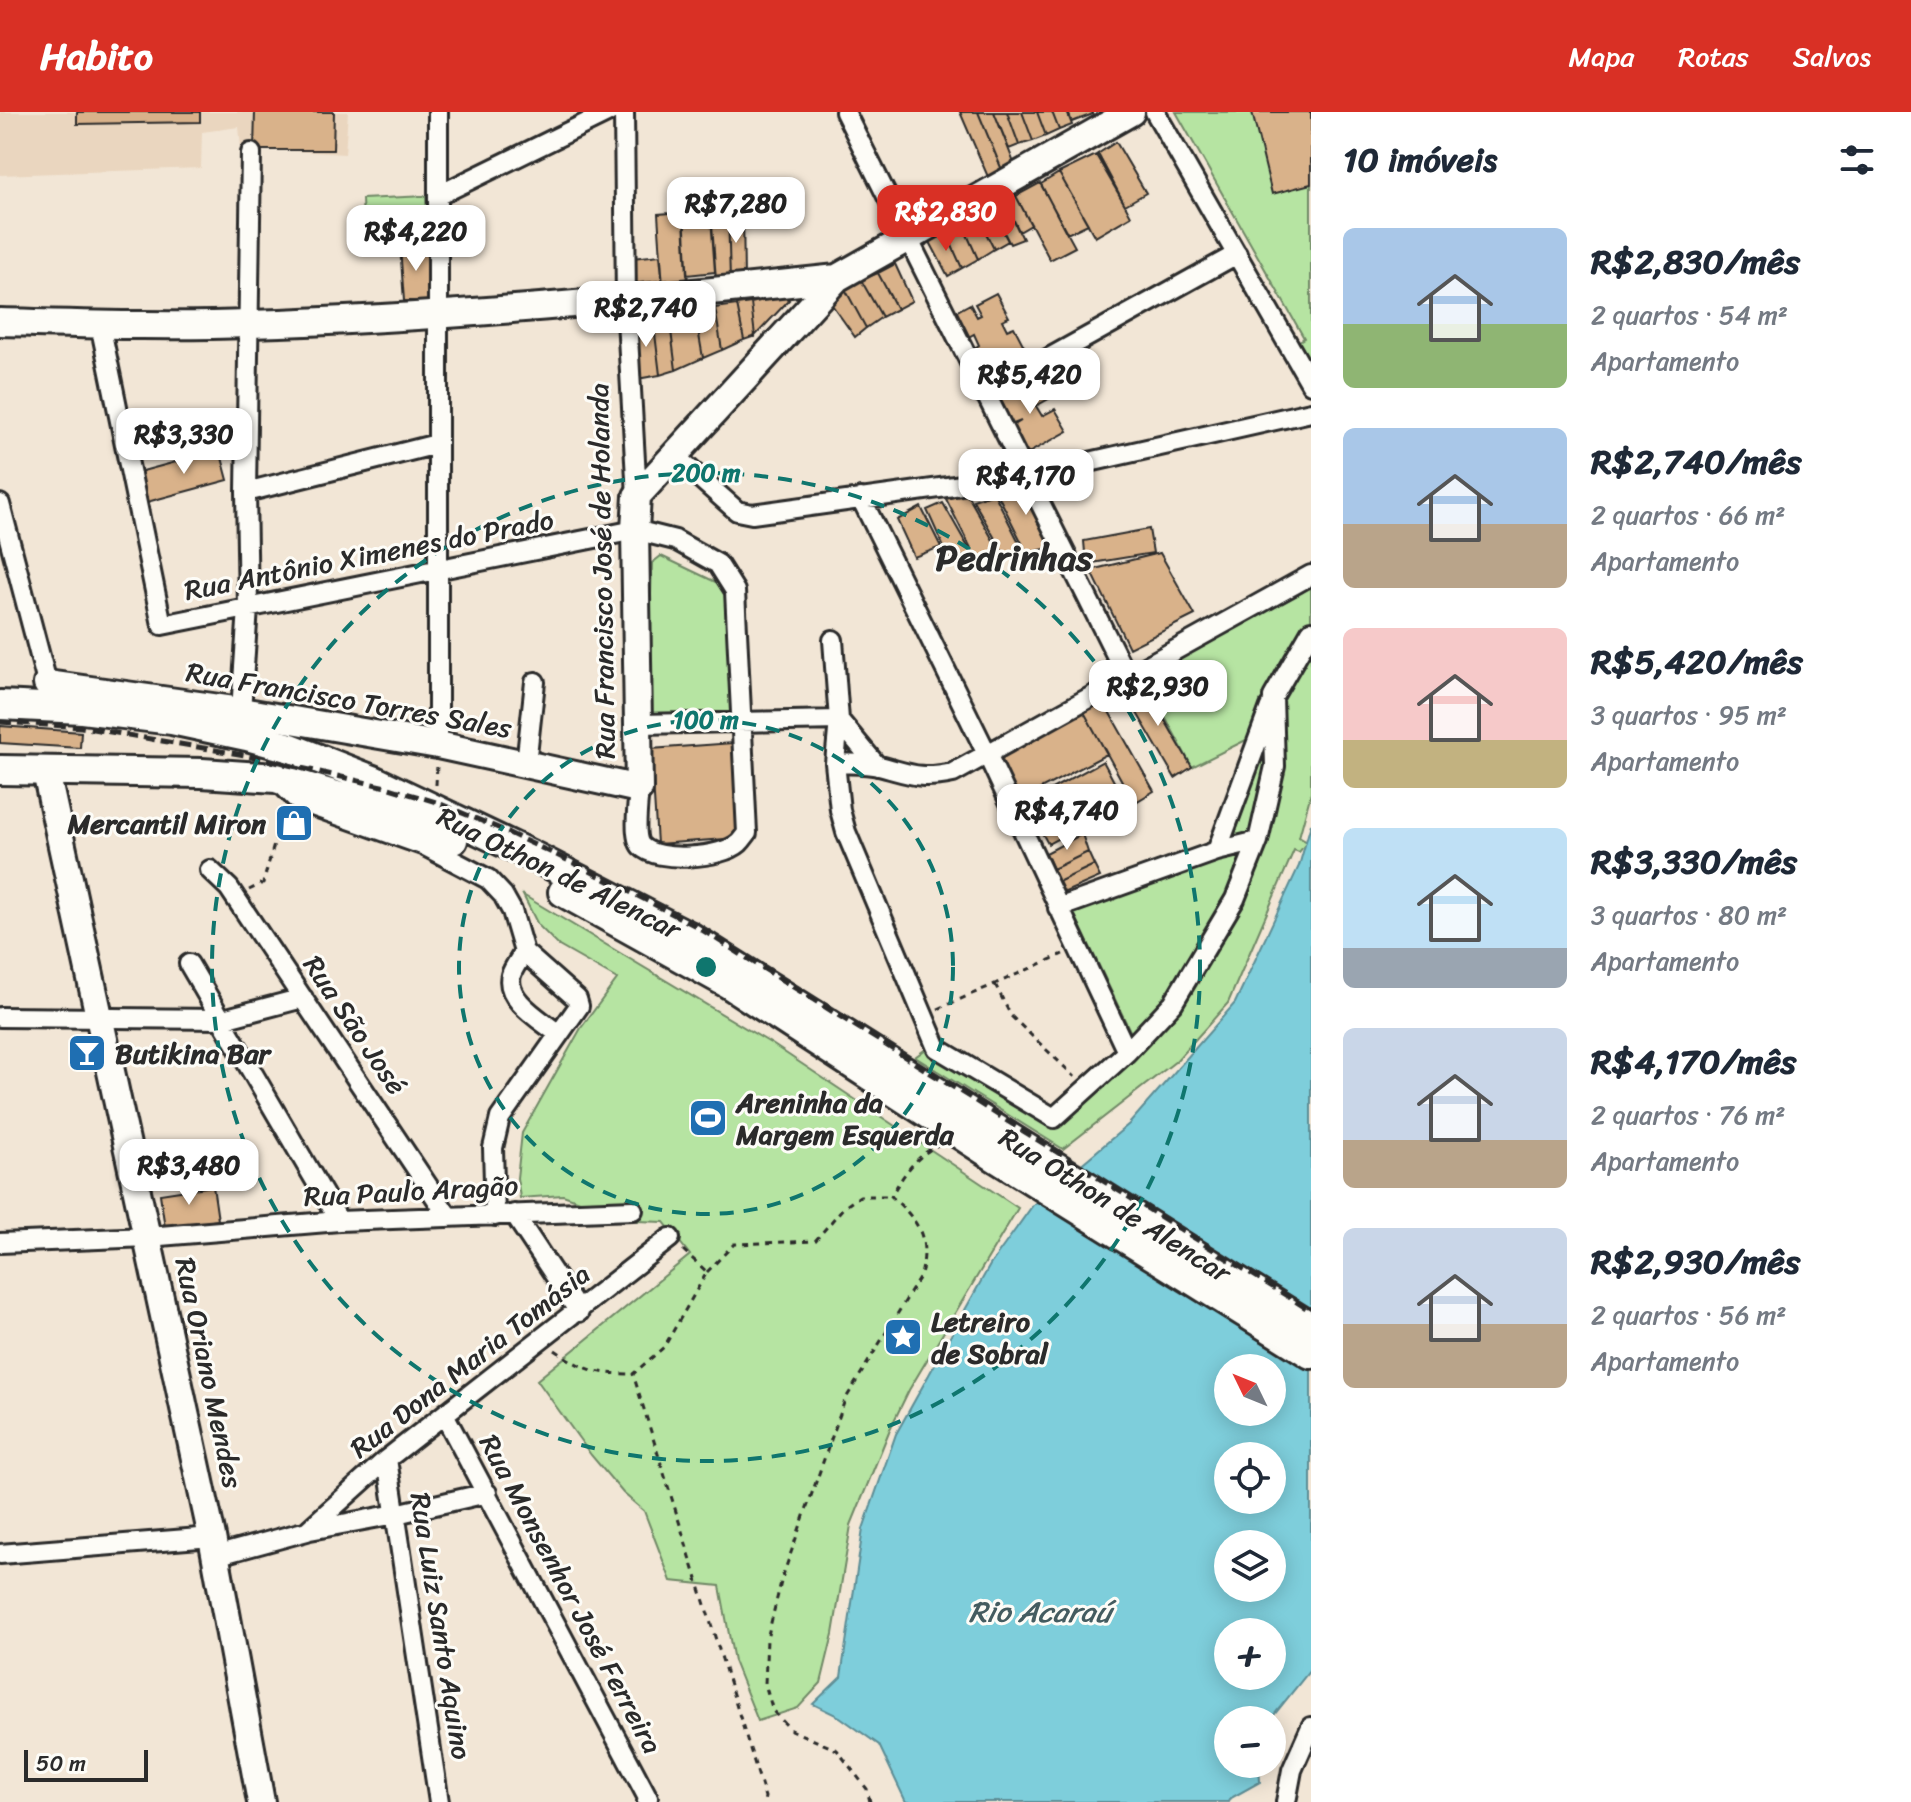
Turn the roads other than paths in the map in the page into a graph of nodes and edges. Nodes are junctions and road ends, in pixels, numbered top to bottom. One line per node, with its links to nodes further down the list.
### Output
1 (438, 112): 9 (street)
2 (609, 112): 9 (street)
3 (624, 112): 13 (street, Rua Francisco José de Holanda)
4 (845, 112): 10 (street)
5 (1131, 112): 7 (street)
6 (1155, 112): 11 (street)
7 (1102, 119): 10 (street)
8 (251, 153): 17 (street)
9 (439, 195): 14 (street)
10 (909, 237): 12 (street); 19 (street)
11 (1237, 254): 18 (street); 19 (street)
12 (837, 278): 13 (street); 22 (street)
13 (626, 301): 14 (street); 25 (street, Rua Francisco José de Holanda)
14 (439, 314): 17 (street); 21 (street)
15 (0, 322): 16 (street)
16 (100, 324): 17 (street); 31 (street, Rua Antônio Ximenes do Prado)
17 (248, 324): 24 (street)
18 (1311, 384)
19 (984, 394): 23 (street)
20 (1311, 412): 23 (street)
21 (437, 444): 24 (street); 29 (street)
22 (675, 456): 25 (street); 26 (street)
23 (1027, 476): 26 (street); 34 (street)
24 (246, 492): 31 (street)
25 (637, 496): 28 (street, Rua Francisco José de Holanda)
26 (861, 498): 44 (street)
27 (0, 504): 36 (street)
28 (635, 530): 29 (street, Rua Antônio Ximenes do Prado); 40 (street); 42 (street, Rua Francisco José de Holanda)
29 (437, 571): 31 (street, Rua Antônio Ximenes do Prado); 43 (street)
30 (1311, 575): 34 (street)
31 (248, 608): 41 (street)
32 (1311, 631): 37 (street)
33 (833, 640): 39 (street)
34 (1126, 675): 44 (street)
35 (535, 682): 46 (street)
36 (50, 696): 38 (main road, Rua Othon de Alencar); 41 (main road, Rua Othon de Alencar)
37 (1273, 697): 52 (street); 53 (street)
38 (0, 705)
39 (839, 720): 40 (street); 45 (street); 47 (street)
40 (743, 722): 42 (street); 51 (street)
41 (244, 723): 43 (street, Rua Francisco Torres Sales); 64 (main road, Rua Othon de Alencar)
42 (640, 724): 51 (street, Rua Francisco José de Holanda)
43 (438, 745): 46 (street, Rua Francisco Torres Sales)
44 (987, 754): 47 (street); 55 (street)
45 (835, 763): 47 (street); 63 (street)
46 (526, 764): 51 (street, Rua Francisco Torres Sales)
47 (877, 766)
48 (0, 770): 49 (main road, Rua Othon de Alencar)
49 (46, 772): 50 (main road, Rua Othon de Alencar); 61 (street, Rua Oriano Mendes)
50 (283, 786): 56 (street); 64 (main road, Rua Othon de Alencar)
51 (639, 789)
52 (1258, 841): 53 (street); 63 (street)
53 (1217, 851): 55 (street)
54 (210, 870): 58 (street, Rua São José)
55 (1058, 908): 63 (street)
56 (524, 952): 62 (street); 62 (street)
57 (189, 964): 60 (street)
58 (303, 998): 60 (street); 67 (street, Rua São José)
59 (0, 1017): 61 (street)
60 (223, 1019): 61 (street); 68 (street)
61 (100, 1020): 69 (street, Rua Oriano Mendes)
62 (558, 1034): 66 (street)
63 (1127, 1052)
64 (1002, 1148): 73 (main road, Rua Othon de Alencar); 74 (main road, Rua Othon de Alencar)
65 (633, 1210): 66 (street, Rua Paulo Aragão)
66 (505, 1215): 67 (street, Rua Paulo Aragão); 72 (street)
67 (448, 1216): 68 (street, Rua Paulo Aragão)
68 (339, 1221): 69 (street, Rua Paulo Aragão)
69 (148, 1237): 71 (street, Rua Paulo Aragão); 80 (street, Rua Oriano Mendes)
70 (670, 1238): 72 (street, Rua Dona Maria Tomásia)
71 (0, 1243)
72 (579, 1312): 75 (street, Rua Dona Maria Tomásia)
73 (1311, 1327)
74 (1311, 1354)
75 (445, 1416): 76 (street, Rua Dona Maria Tomásia); 77 (street, Rua Monsenhor José Ferreira)
76 (387, 1459): 78 (street, Rua Luiz Santo Aquino); 79 (street, Rua Dona Maria Tomásia)
77 (487, 1493): 78 (street, Rua Dona Maria Tomásia); 83 (street, Rua Monsenhor José Ferreira)
78 (396, 1514): 79 (street, Rua Dona Maria Tomásia); 85 (street, Rua Luiz Santo Aquino)
79 (307, 1531): 80 (street, Rua Dona Maria Tomásia)
80 (213, 1547): 81 (street, Rua Dona Maria Tomásia); 84 (street, Rua Oriano Mendes)
81 (0, 1554)
82 (1311, 1727): 86 (street)
83 (648, 1800)
84 (261, 1802)
85 (439, 1802)
86 (1286, 1802)

